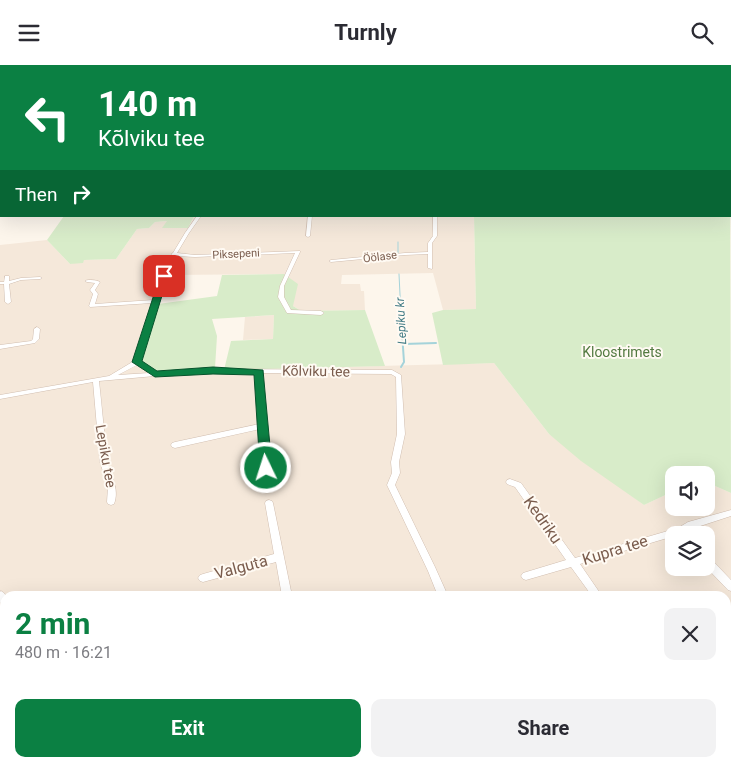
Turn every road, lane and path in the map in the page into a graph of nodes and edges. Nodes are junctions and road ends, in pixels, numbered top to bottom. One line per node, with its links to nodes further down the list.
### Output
1 (198, 217): 6 (street)
2 (310, 217): 4 (street)
3 (435, 217): 5 (street)
4 (308, 236)
5 (430, 253): 7 (street, Öölase); 8 (street)
6 (173, 254): 12 (street); 14 (street, Piksepeni)
7 (331, 261)
8 (430, 268)
9 (40, 278): 10 (street)
10 (4, 281): 13 (street)
11 (87, 281): 12 (street)
12 (155, 301): 17 (street)
13 (8, 302)
14 (321, 313)
15 (37, 329): 16 (street)
16 (0, 347)
17 (137, 362): 19 (street); 20 (street)
18 (259, 372): 19 (street, Kõlviku tee); 23 (street); 39 (street, Kõlviku tee)
19 (155, 374): 20 (street, Kõlviku tee)
20 (107, 378): 21 (street, Kõlviku tee)
21 (96, 381): 22 (street, Kõlviku tee); 27 (street, Lepiku tee)
22 (0, 397)
23 (263, 426): 24 (street); 25 (street)
24 (175, 445)
25 (266, 468)
26 (510, 482): 33 (street, Kedriku)
27 (111, 502)
28 (269, 503): 32 (street, Valguta)
29 (731, 513): 30 (street, Kupra tee)
30 (688, 526)
31 (665, 538): 33 (street, Kupra tee)
32 (279, 557): 36 (street, Valguta); 38 (street, Valguta)
33 (574, 563): 35 (street, Kupra tee); 40 (street, Kedriku)
34 (715, 570): 37 (street)
35 (526, 576)
36 (203, 578)
37 (731, 587)
38 (286, 591)
39 (441, 591)
40 (594, 591)

